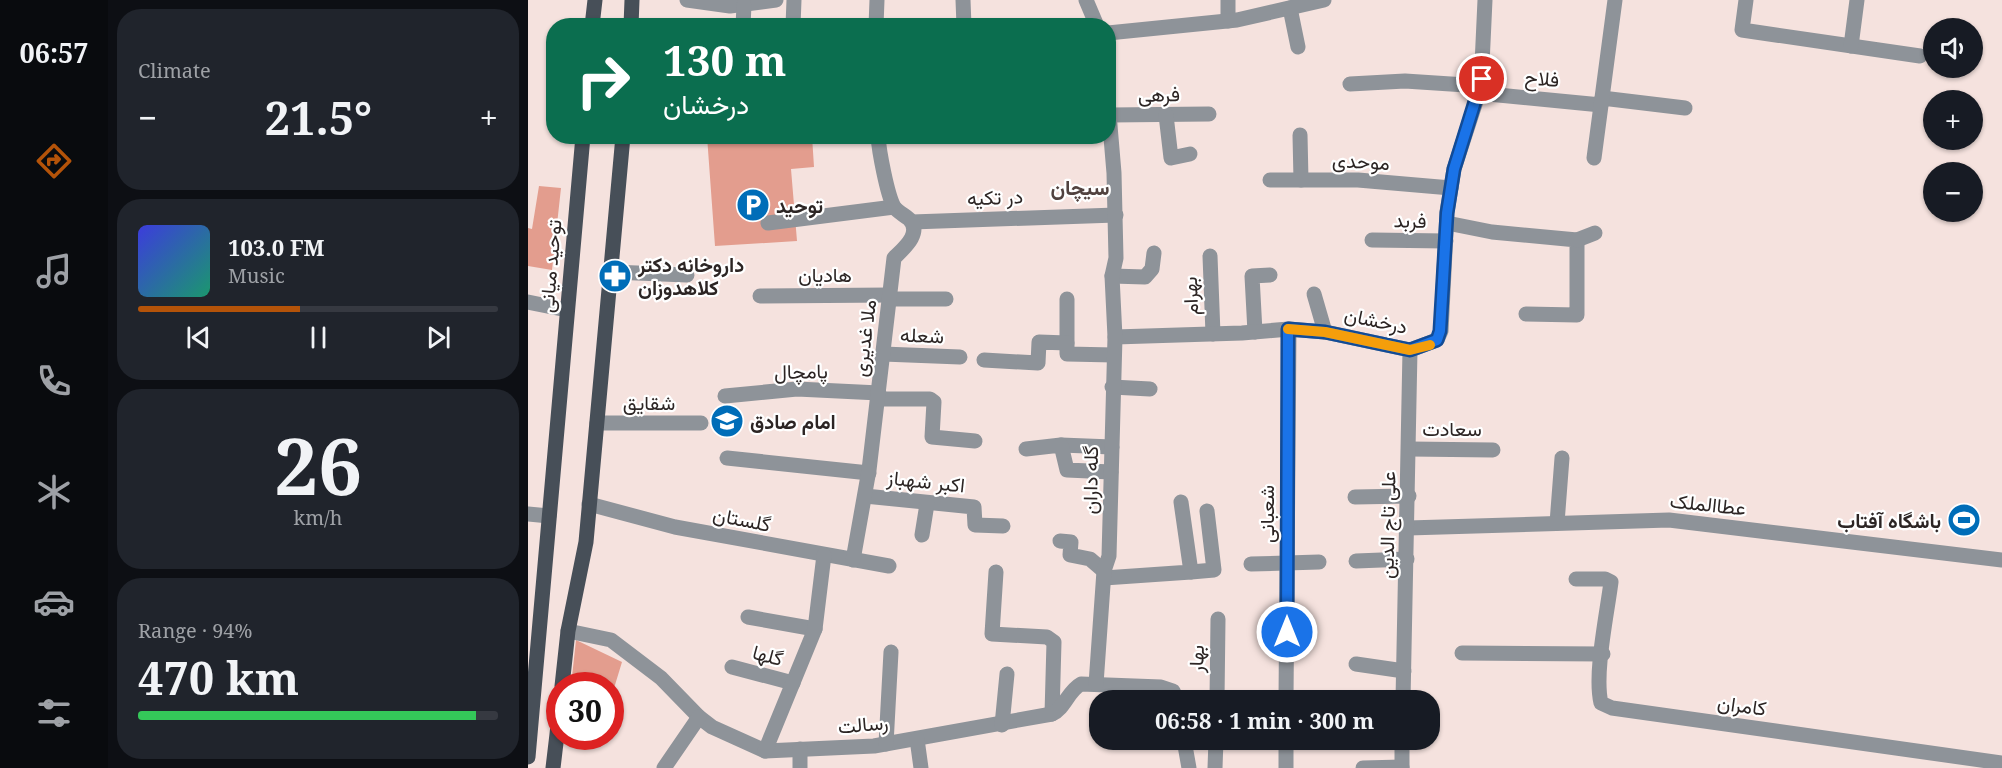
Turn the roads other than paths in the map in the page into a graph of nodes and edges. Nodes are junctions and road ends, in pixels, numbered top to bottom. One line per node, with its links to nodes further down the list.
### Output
1 (595, 0): 17 (main road)
2 (632, 0): 18 (main road)
3 (687, 0): 15 (street)
4 (776, 0): 15 (street)
5 (794, 0): 20 (street)
6 (877, 0): 21 (street)
7 (963, 0): 22 (street)
8 (1086, 0): 23 (street)
9 (1228, 0): 24 (street)
10 (1324, 0): 16 (street)
11 (1485, 0): 30 (street, درخشان)
12 (1615, 0): 31 (street)
13 (1746, 0): 26 (street)
14 (1857, 0): 26 (street)
15 (744, 5): 19 (street)
16 (1290, 8): 24 (street); 27 (street)
17 (593, 18)
18 (631, 18)
19 (743, 18)
20 (793, 18)
21 (876, 18)
22 (964, 18)
23 (1094, 18)
24 (1228, 21): 25 (street)
25 (1116, 32)
26 (1851, 46): 28 (street)
27 (1298, 47)
28 (1920, 56)
29 (1350, 84): 30 (street, فلاح)
30 (1480, 90): 31 (street, فلاح); 45 (street, درخشان)
31 (1602, 101): 32 (street, فلاح); 42 (street)
32 (1685, 108)
33 (1116, 110): 35 (street, فرهی)
34 (1209, 114): 35 (street, فرهی)
35 (1166, 115): 41 (street)
36 (1300, 135): 44 (street)
37 (582, 144): 67 (main road, توحید میانی)
38 (622, 144): 57 (main road)
39 (879, 144): 46 (street)
40 (1112, 144): 47 (street, گله داران)
41 (1190, 154)
42 (1594, 158)
43 (1270, 180): 44 (street, موحدی)
44 (1301, 180): 45 (street, موحدی)
45 (1451, 188): 50 (street, درخشان)
46 (894, 207): 48 (street); 49 (street)
47 (1116, 215): 48 (street, در تکیه); 60 (street, گله داران)
48 (912, 222): 63 (street, ملا غدیری)
49 (768, 223)
50 (1447, 223): 53 (street); 54 (street, درخشان)
51 (1595, 233): 53 (street)
52 (1372, 240): 54 (street, فربد)
53 (1577, 240): 68 (street)
54 (1446, 242): 75 (street, درخشان)
55 (1154, 253): 60 (street)
56 (1210, 256): 72 (street, بهرام)
57 (612, 272): 58 (street); 84 (main road)
58 (687, 275)
59 (1270, 275): 70 (street)
60 (1112, 276): 73 (street, گله داران)
61 (1314, 294): 71 (street)
62 (760, 296): 63 (street, هادیان)
63 (890, 297): 64 (street); 76 (street, ملا غدیری)
64 (946, 299)
65 (1067, 299): 74 (street)
66 (528, 302): 67 (street)
67 (567, 310): 104 (main road, توحید میانی)
68 (1526, 314)
69 (1288, 329): 70 (street, درخشان); 71 (street, درخشان); 116 (street, شعبانی)
70 (1255, 332): 72 (street, درخشان)
71 (1325, 332): 75 (street, درخشان)
72 (1213, 334): 73 (street, درخشان)
73 (1115, 337): 77 (street, گله داران)
74 (1067, 343): 77 (street); 79 (street)
75 (1410, 350): 90 (street, علی تاج الدین)
76 (883, 354): 78 (street, شعله); 83 (street, ملا غدیری)
77 (1114, 355): 80 (street, گله داران)
78 (960, 357)
79 (984, 360)
80 (1112, 387): 81 (street); 88 (street, گله داران)
81 (1150, 389)
82 (725, 396): 83 (street, پامچال)
83 (878, 396): 86 (street, پامچال); 95 (street, ملا غدیری)
84 (597, 423): 85 (street, شقایق); 100 (main road)
85 (701, 423)
86 (975, 441)
87 (1061, 445): 88 (street); 89 (street); 94 (street)
88 (1112, 447): 94 (street, گله داران)
89 (1026, 449)
90 (1410, 449): 91 (street, سعادت); 97 (street, علی تاج الدین)
91 (1493, 450)
92 (727, 458): 95 (street)
93 (1562, 458): 105 (street)
94 (1111, 472): 121 (street, گله داران)
95 (869, 473): 96 (street, ملا غدیری)
96 (865, 496): 101 (street, اکبر شهباز); 112 (street, ملا غدیری)
97 (1409, 496): 98 (street); 107 (street, علی تاج الدین)
98 (1355, 497)
99 (1181, 502): 120 (street)
100 (589, 504): 110 (street, گلستان); 127 (main road)
101 (927, 504): 106 (street, اکبر شهباز); 108 (street)
102 (1208, 511): 120 (street)
103 (528, 514): 104 (street)
104 (549, 516): 125 (main road, توحید میانی)
105 (1557, 523): 107 (street, عطاالملک); 113 (street, عطاالملک)
106 (1003, 526)
107 (1408, 528): 111 (street, علی تاج الدین)
108 (922, 535)
109 (1060, 541): 121 (street)
110 (824, 555): 112 (street, گلستان); 126 (street)
111 (1407, 559): 114 (street); 133 (street, علی تاج الدین)
112 (853, 560): 118 (street, گلستان)
113 (2002, 560)
114 (1356, 561)
115 (1319, 562): 116 (street)
116 (1287, 563): 117 (street); 140 (street, شعبانی)
117 (1251, 564)
118 (889, 566)
119 (996, 572): 142 (street)
120 (1191, 572): 121 (street)
121 (1104, 575): 137 (street, گله داران)
122 (1576, 579): 130 (street, کامران)
123 (748, 617): 126 (street)
124 (1218, 619): 139 (street, بهار)
125 (534, 626): 145 (main road, توحید میانی)
126 (815, 629): 136 (street)
127 (568, 631): 134 (main road); 143 (street, رسالت)
128 (891, 652): 148 (street)
129 (1462, 653): 130 (street)
130 (1603, 654): 157 (street, کامران)
131 (1356, 664): 133 (street)
132 (732, 667): 136 (street, گلها)
133 (1404, 671): 141 (street, علی تاج الدین)
134 (564, 672)
135 (1006, 674): 144 (street)
136 (793, 683): 155 (street)
137 (1096, 684): 138 (street); 142 (street)
138 (1170, 690)
139 (1216, 690)
140 (1286, 690)
141 (1403, 690)
142 (1052, 714): 144 (street, رسالت)
143 (699, 717): 155 (street, رسالت); 159 (street)
144 (1002, 724): 147 (street, رسالت)
145 (530, 731): 146 (main road); 156 (main road, توحید میانی)
146 (546, 731)
147 (918, 739): 148 (street, رسالت); 161 (street)
148 (886, 744): 149 (street, رسالت)
149 (800, 749): 155 (street, رسالت); 160 (street)
150 (555, 750): 158 (main road)
151 (1186, 750): 162 (street)
152 (1216, 750): 163 (street)
153 (1286, 750): 164 (street)
154 (1402, 750): 166 (street)
155 (765, 751)
156 (528, 758)
157 (2002, 763)
158 (553, 768)
159 (664, 768)
160 (800, 768)
161 (921, 768)
162 (1189, 768)
163 (1215, 768)
164 (1286, 768)
165 (1363, 768): 166 (street)
166 (1402, 768)

